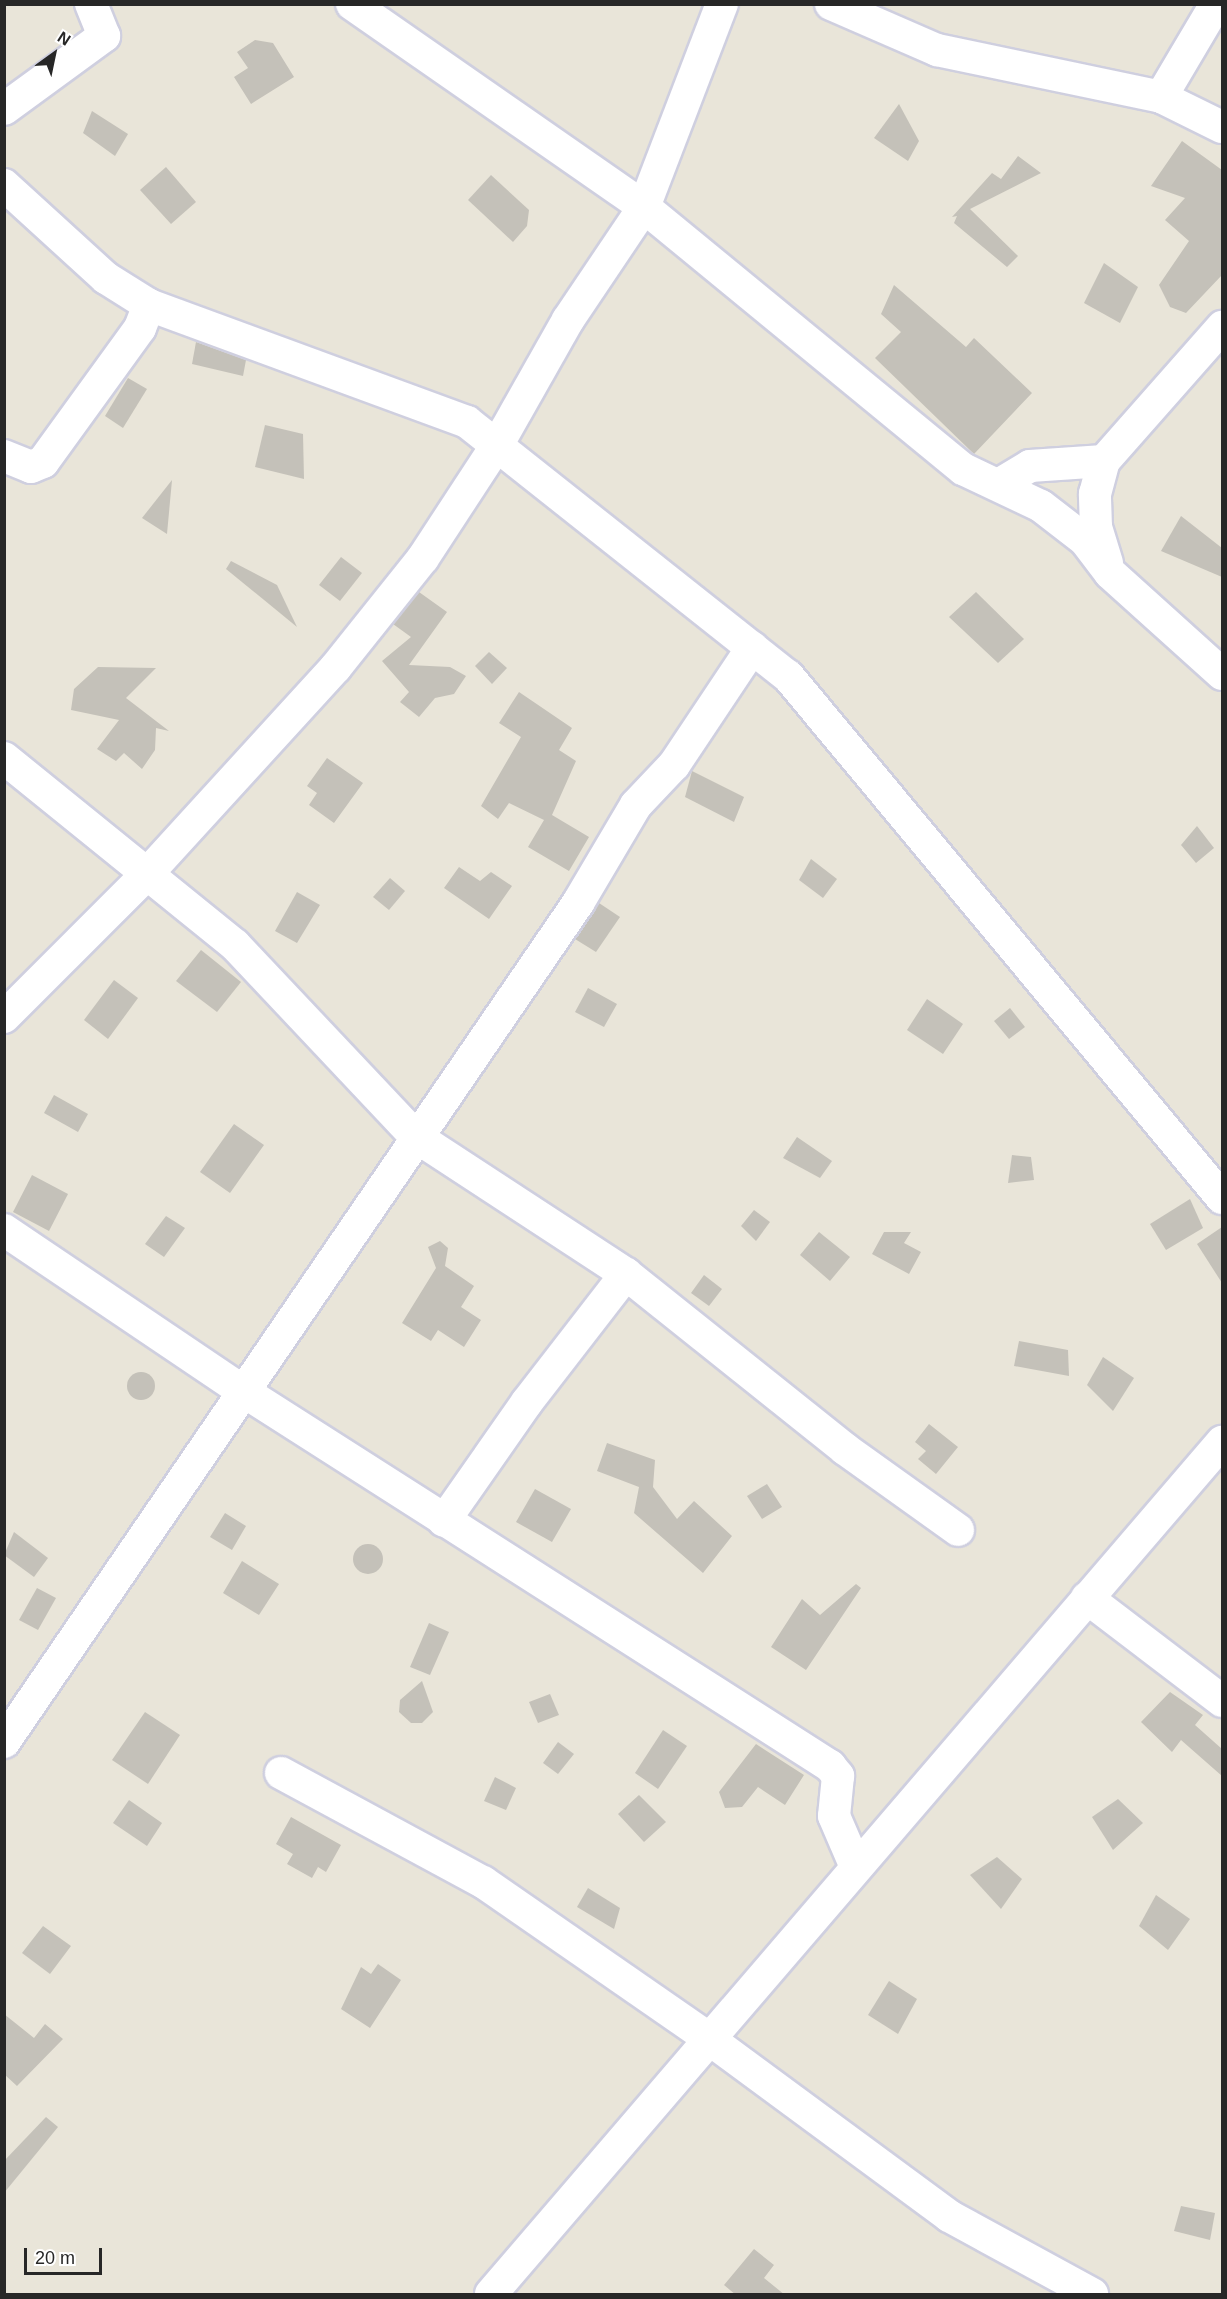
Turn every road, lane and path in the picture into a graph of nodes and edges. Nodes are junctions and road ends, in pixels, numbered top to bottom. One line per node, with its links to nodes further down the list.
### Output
1 (91, 4): 7 (street)
2 (352, 4): 10 (street)
3 (722, 4): 10 (street)
4 (831, 4): 6 (street)
5 (1216, 4): 6 (street)
6 (1161, 97): 8 (street)
7 (4, 109)
8 (1222, 127)
9 (4, 184): 11 (street)
10 (644, 207): 13 (street); 16 (street)
11 (149, 305): 13 (street); 14 (street)
12 (1222, 327): 15 (street)
13 (499, 442): 18 (street); 21 (street)
14 (4, 456)
15 (1104, 461): 16 (street); 17 (street)
16 (1000, 484): 17 (street)
17 (1110, 573): 19 (street)
18 (752, 648): 23 (street); 24 (street)
19 (1222, 674)
20 (4, 758): 21 (street)
21 (147, 874): 22 (street); 23 (street)
22 (4, 1017)
23 (415, 1136): 26 (street); 27 (street)
24 (1222, 1198)
25 (4, 1230): 27 (street)
26 (626, 1274): 29 (street); 30 (street)
27 (243, 1391): 29 (street); 33 (street)
28 (1222, 1442): 31 (street)
29 (444, 1521): 35 (street)
30 (958, 1530)
31 (1087, 1598): 32 (street); 35 (street)
32 (1222, 1701)
33 (4, 1742)
34 (280, 1773): 36 (street)
35 (856, 1867): 36 (street)
36 (708, 2038): 37 (street); 38 (street)
37 (494, 2294)
38 (1092, 2295)

